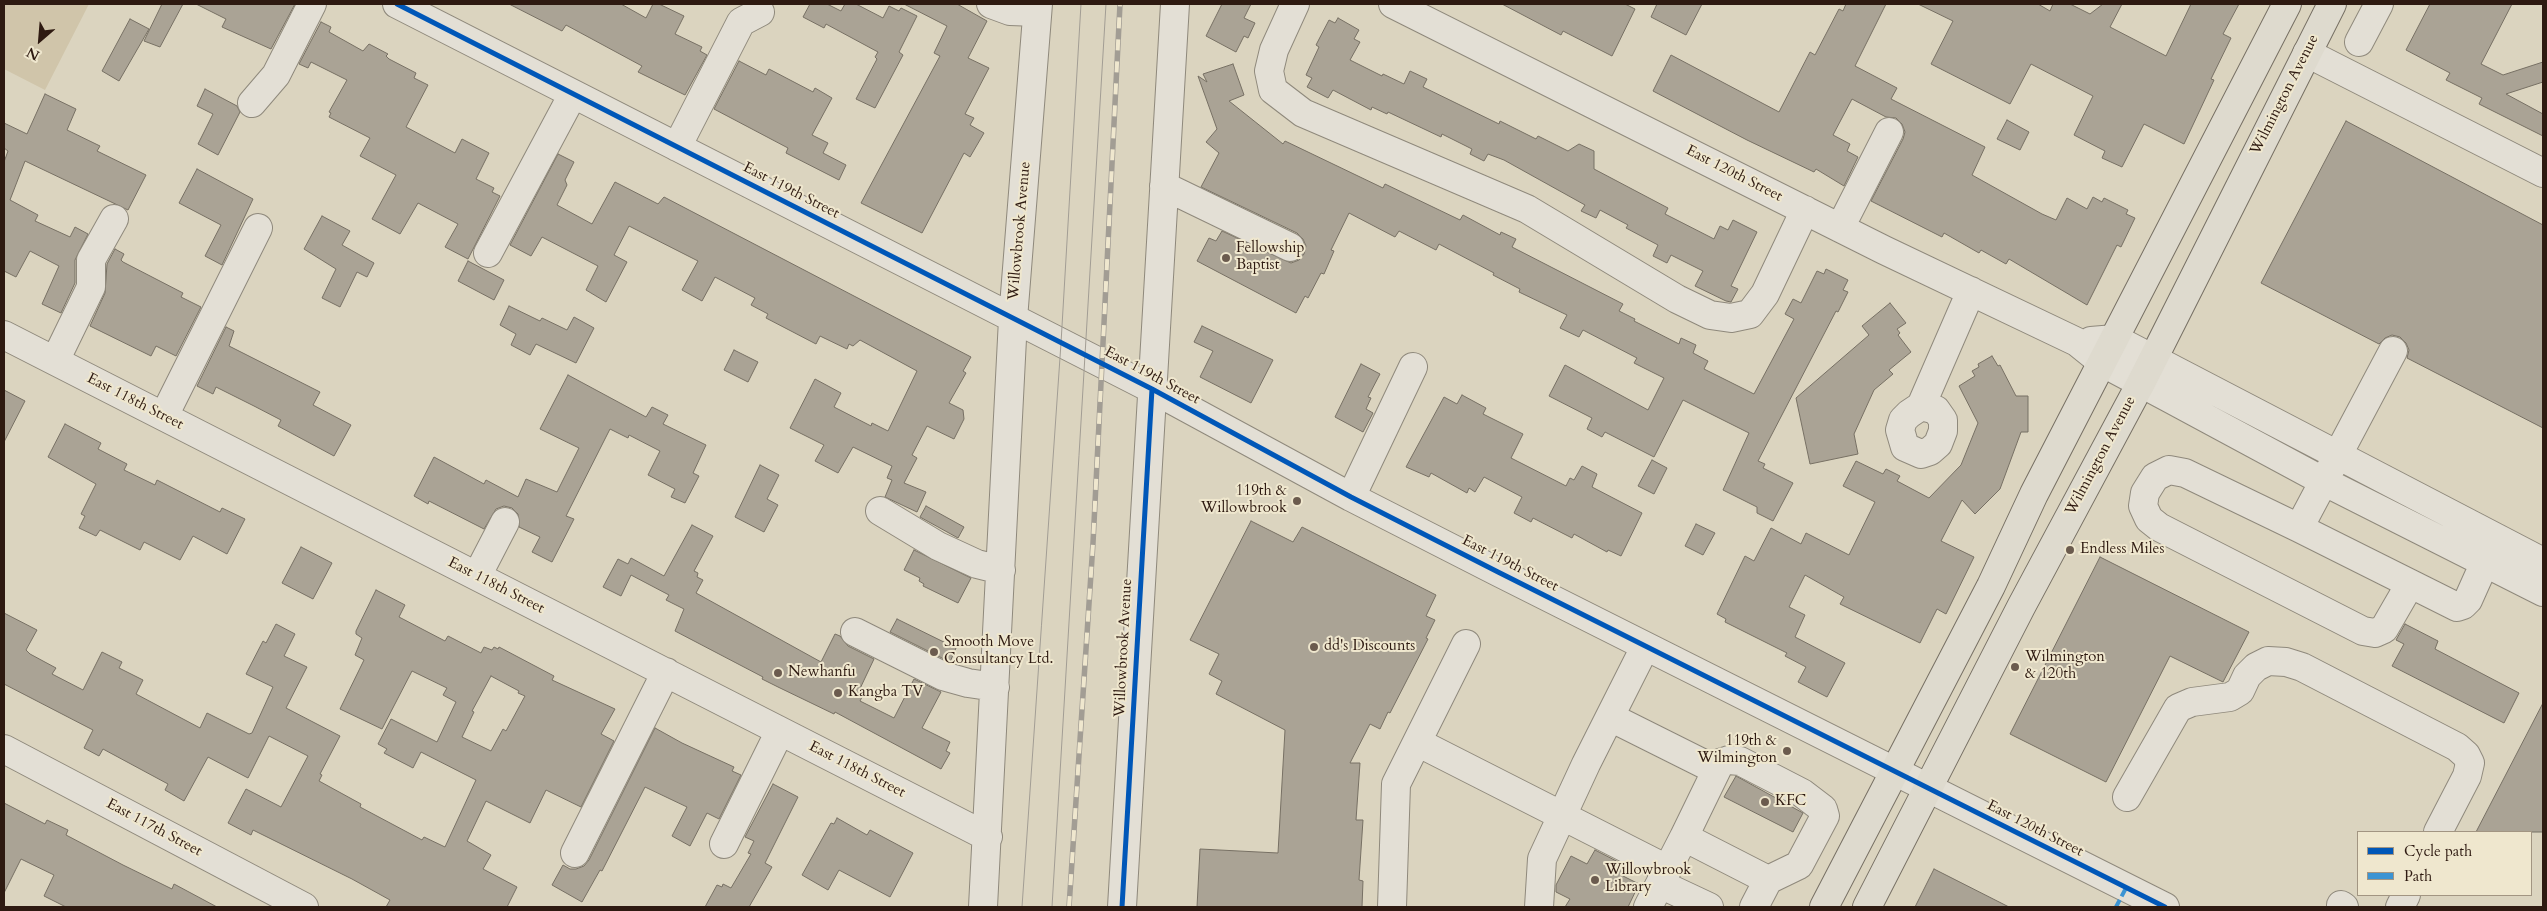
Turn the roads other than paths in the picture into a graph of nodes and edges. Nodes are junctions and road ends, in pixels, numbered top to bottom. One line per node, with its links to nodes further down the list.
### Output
1 (312, 4): 15 (street)
2 (397, 4): 14 (street, East 119th Street)
3 (991, 4): 10 (street)
4 (1175, 4): 19 (street, Willowbrook Avenue)
5 (1295, 4): 20 (street)
6 (1393, 4): 20 (street, East 120th Street)
7 (2287, 4): 29 (main road)
8 (2332, 4): 13 (main road, Wilmington Avenue)
9 (2379, 4): 12 (street)
10 (1037, 8): 27 (street, Willowbrook Avenue)
11 (760, 12): 17 (street)
12 (2359, 42)
13 (2307, 53): 18 (street); 31 (main road, Wilmington Avenue)
14 (573, 94): 17 (street, East 119th Street); 25 (street)
15 (252, 103)
16 (1889, 132): 23 (street)
17 (677, 147): 27 (street, East 119th Street)
18 (2543, 173)
19 (1164, 186): 24 (street); 35 (street, Willowbrook Avenue)
20 (1805, 210): 23 (street, East 120th Street)
21 (114, 219): 32 (street)
22 (258, 228): 37 (street)
23 (1840, 228): 26 (street, East 120th Street)
24 (1290, 247)
25 (488, 253)
26 (1971, 291): 29 (street, East 120th Street); 36 (street)
27 (1013, 318): 35 (street, East 119th Street); 46 (street, Willowbrook Avenue)
28 (4, 334): 32 (street, East 118th Street)
29 (2109, 351): 31 (street); 34 (street); 60 (main road)
30 (2393, 351): 38 (street)
31 (2152, 359): 34 (main road, Wilmington Avenue); 38 (street)
32 (56, 361): 37 (street, East 118th Street)
33 (1413, 367): 40 (street)
34 (2141, 383): 39 (street); 61 (main road, Wilmington Avenue)
35 (1152, 389): 40 (street, East 119th Street); 73 (street, Willowbrook Avenue)
36 (1921, 406)
37 (164, 416): 47 (street, East 118th Street)
38 (2337, 455): 39 (street); 45 (street)
39 (2324, 481): 43 (street); 44 (street)
40 (1352, 497): 52 (street, East 119th Street)
41 (880, 511): 46 (street)
42 (505, 522): 47 (street)
43 (2299, 528): 48 (street); 48 (street)
44 (2485, 562): 48 (street); 49 (street)
45 (2543, 562)
46 (1001, 570): 54 (street, Willowbrook Avenue)
47 (477, 576): 53 (street, East 118th Street)
48 (2410, 584)
49 (2543, 592)
50 (855, 632): 54 (street)
51 (1466, 644): 57 (street)
52 (1645, 647): 55 (street); 60 (street, East 119th Street)
53 (666, 672): 56 (street, East 118th Street); 68 (street)
54 (995, 687): 66 (street, Willowbrook Avenue)
55 (1610, 716): 59 (street); 63 (street)
56 (780, 731): 66 (street, East 118th Street); 67 (street)
57 (1417, 742): 63 (street); 74 (street)
58 (4, 749): 71 (street, East 117th Street)
59 (1716, 770): 64 (street); 69 (street)
60 (1894, 772): 61 (street, East 120th Street); 78 (main road)
61 (1927, 789): 79 (main road, Wilmington Avenue); 80 (street, East 120th Street)
62 (2127, 797): 65 (street)
63 (1563, 815): 70 (street); 75 (street)
64 (1688, 828): 69 (street); 70 (street)
65 (2439, 831)
66 (988, 837): 72 (street, Willowbrook Avenue)
67 (724, 844)
68 (575, 853)
69 (1768, 880): 77 (street)
70 (1658, 887): 76 (street)
71 (304, 907)
72 (983, 907)
73 (1122, 907)
74 (1392, 907)
75 (1539, 907)
76 (1709, 907)
77 (1754, 907)
78 (1824, 907)
79 (1867, 907)
80 (2165, 907)

